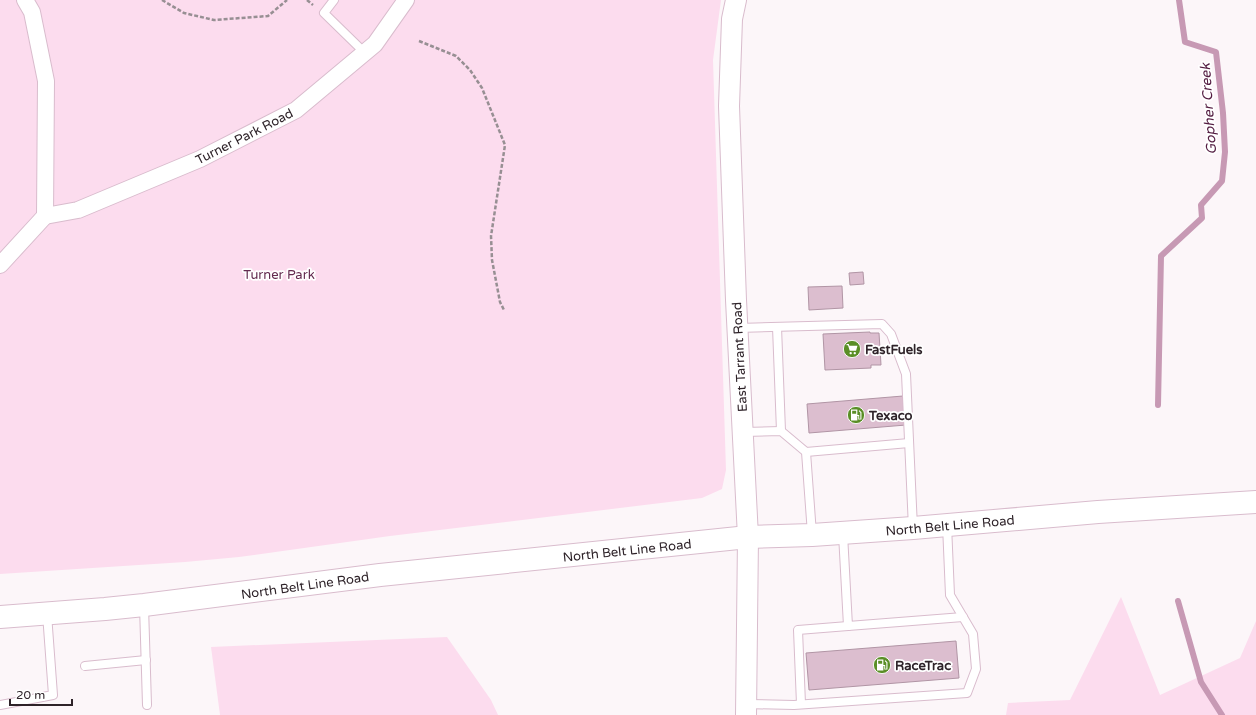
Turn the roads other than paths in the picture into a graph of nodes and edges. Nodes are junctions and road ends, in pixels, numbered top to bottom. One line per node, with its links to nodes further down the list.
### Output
1 (25, 0): 6 (street)
2 (334, 0): 5 (lane)
3 (406, 0): 5 (street, Turner Park Road)
4 (736, 0): 9 (street, East Tarrant Road)
5 (365, 53): 6 (street, Turner Park Road)
6 (45, 216): 7 (street)
7 (0, 265)
8 (777, 327): 9 (lane); 10 (lane); 12 (lane)
9 (738, 328): 11 (street, East Tarrant Road)
10 (781, 431): 11 (lane); 13 (lane)
11 (743, 432): 19 (street, East Tarrant Road)
12 (909, 443): 13 (lane); 16 (lane)
13 (806, 452): 18 (lane)
14 (1250, 502): 15 (main road, North Belt Line Road)
15 (947, 525): 16 (main road, North Belt Line Road); 23 (lane)
16 (913, 528): 17 (main road, North Belt Line Road)
17 (843, 533): 18 (main road, North Belt Line Road); 24 (lane)
18 (812, 535): 19 (main road, North Belt Line Road)
19 (748, 538): 20 (main road, North Belt Line Road); 30 (street, East Tarrant Road)
20 (144, 605): 21 (main road, North Belt Line Road); 25 (lane)
21 (47, 614): 22 (main road, North Belt Line Road); 27 (lane)
22 (0, 617)
23 (963, 617): 24 (lane); 28 (lane)
24 (848, 626): 28 (lane)
25 (146, 660): 26 (lane); 29 (lane)
26 (85, 666)
27 (0, 704)
28 (801, 704): 30 (lane)
29 (147, 705)
30 (746, 710)

